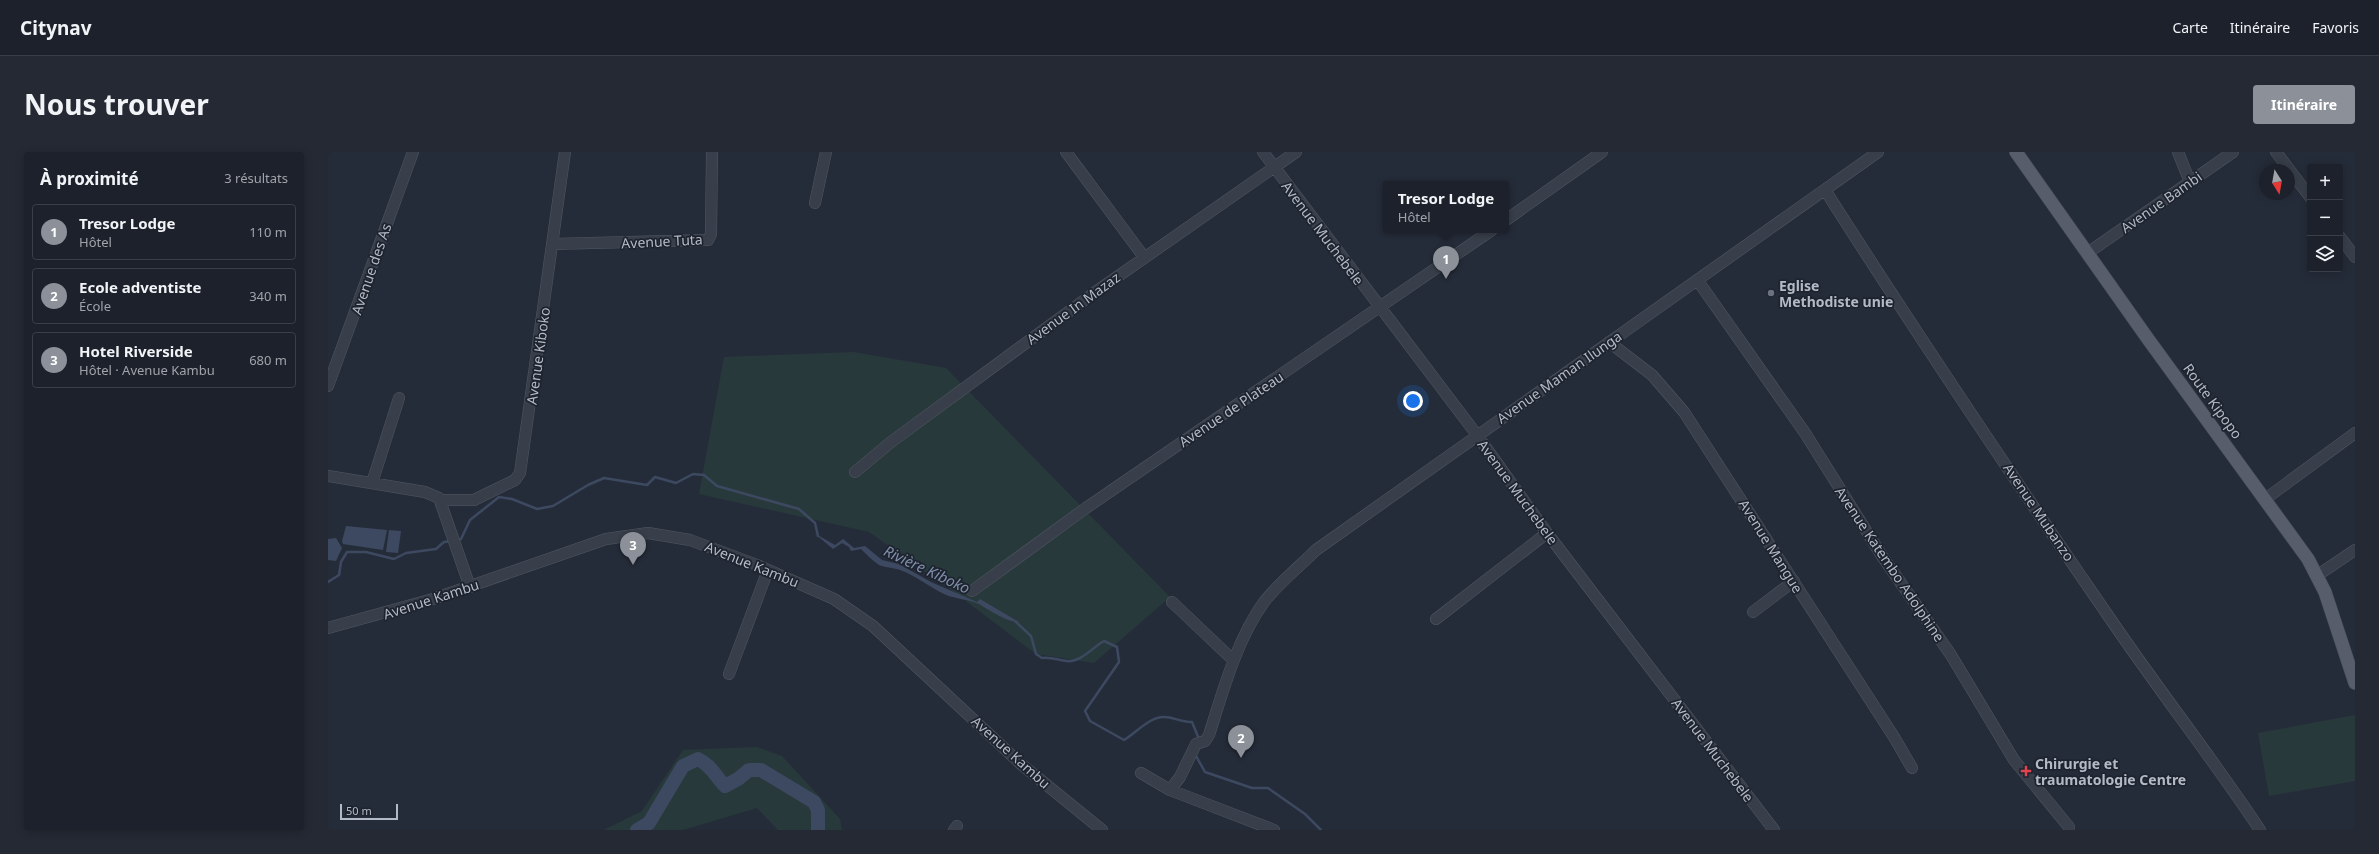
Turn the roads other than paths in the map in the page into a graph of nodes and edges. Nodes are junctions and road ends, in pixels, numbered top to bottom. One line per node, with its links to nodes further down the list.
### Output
1 (413, 152): 29 (street, Avenue des As)
2 (565, 152): 22 (street, Avenue Kiboko)
3 (712, 152): 22 (street, Avenue Tuta)
4 (826, 152): 18 (street)
5 (1066, 152): 24 (street)
6 (1263, 152): 14 (street, Avenue Muchebele)
7 (1296, 152): 14 (street, Avenue In Mazaz)
8 (1602, 152): 19 (street)
9 (1878, 152): 16 (street, Avenue Maman Ilunga)
10 (2016, 152): 23 (main road, Route Kipopo)
11 (2178, 152): 15 (street)
12 (2233, 152): 15 (street, Avenue Bambi)
13 (2276, 152): 17 (street)
14 (1273, 167): 24 (street, Avenue In Mazaz); 27 (street, Avenue Muchebele)
15 (2190, 182): 23 (street, Avenue Bambi)
16 (1825, 190): 26 (street, Avenue Maman Ilunga); 59 (street, Avenue Mubanzo)
17 (2307, 193)
18 (815, 203)
19 (1509, 218)
20 (1488, 233): 27 (street, Avenue de Plateau)
21 (2343, 241): 25 (street)
22 (552, 244): 36 (street, Avenue Kiboko)
23 (2088, 252): 37 (main road, Route Kipopo)
24 (1144, 257): 33 (street, Avenue In Mazaz)
25 (2355, 257)
26 (1698, 281): 28 (street, Avenue Maman Ilunga); 55 (street, Avenue Katembo Adolphine)
27 (1380, 308): 32 (street, Avenue Muchebele); 44 (street, Avenue de Plateau)
28 (1609, 342): 32 (street, Avenue Maman Ilunga); 42 (street, Avenue Mangue)
29 (328, 386)
30 (399, 398): 35 (street)
31 (2355, 433): 37 (street)
32 (1477, 435): 38 (street, Avenue Muchebele); 49 (street, Avenue Maman Ilunga)
33 (855, 472)
34 (328, 476): 35 (street)
35 (372, 483): 36 (street)
36 (442, 500): 43 (street)
37 (2264, 500): 41 (main road, Route Kipopo)
38 (1547, 534): 47 (street); 58 (street, Avenue Muchebele)
39 (2355, 550): 41 (street)
40 (768, 570): 43 (street, Avenue Kambu); 50 (street); 56 (street, Avenue Kambu)
41 (2318, 575): 51 (main road, Route Kipopo)
42 (1794, 581): 46 (street); 52 (street, Avenue Mangue)
43 (470, 587): 48 (street, Avenue Kambu)
44 (972, 591)
45 (1172, 602): 49 (street)
46 (1754, 612)
47 (1436, 619)
48 (328, 628)
49 (1233, 660): 54 (street, Avenue Maman Ilunga)
50 (729, 674)
51 (2355, 683)
52 (1912, 768)
53 (1141, 773): 54 (street)
54 (1170, 790): 57 (street)
55 (2069, 827)
56 (1102, 830)
57 (1274, 830)
58 (1774, 830)
59 (2260, 830)

